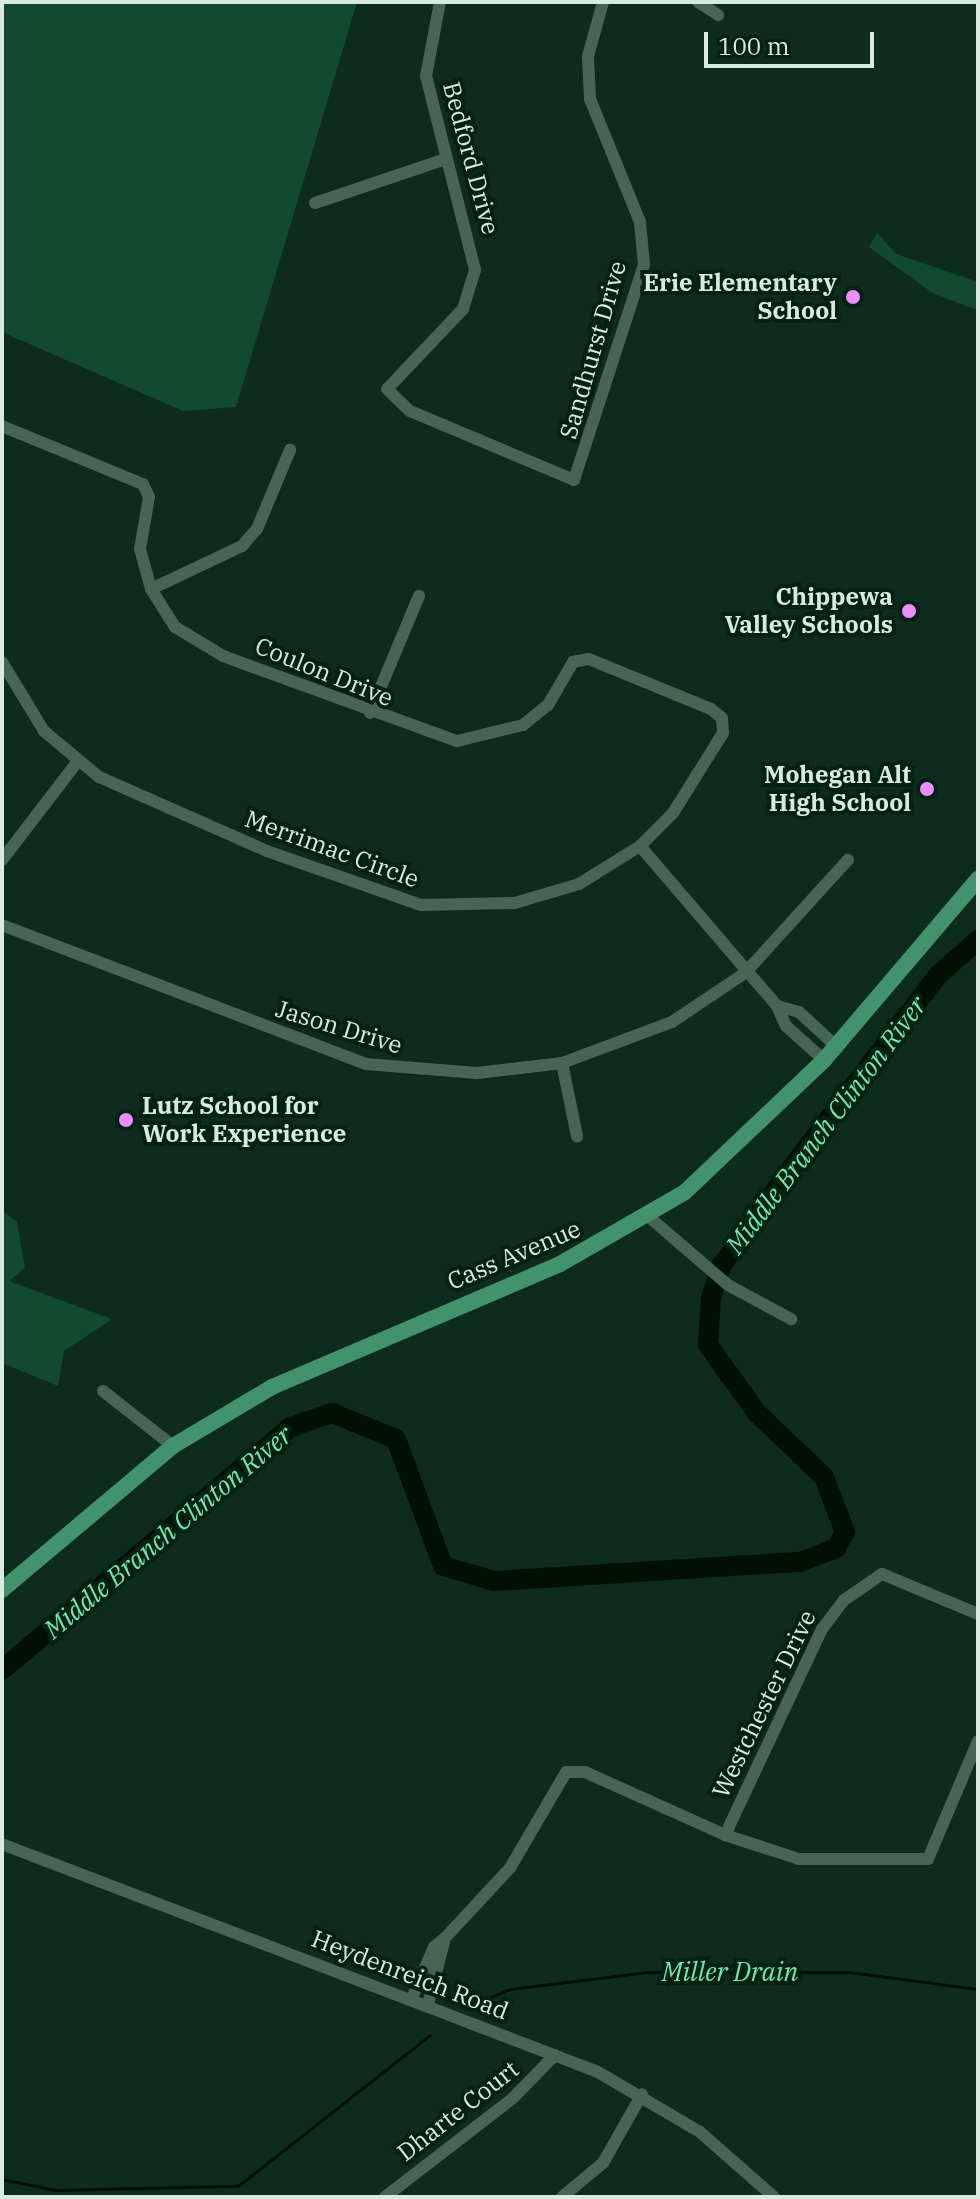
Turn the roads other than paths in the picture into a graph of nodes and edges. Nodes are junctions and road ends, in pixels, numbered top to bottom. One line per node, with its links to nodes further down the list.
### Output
1 (440, 2): 5 (street, Bedford Drive)
2 (603, 2): 7 (street, Sandhurst Drive)
3 (698, 2): 4 (street)
4 (718, 15)
5 (446, 159): 6 (street); 7 (street, Bedford Drive)
6 (315, 203)
7 (387, 389)
8 (2, 426): 10 (street, Coulon Drive)
9 (290, 450): 10 (street)
10 (151, 589): 13 (street, Coulon Drive)
11 (419, 596): 13 (street)
12 (2, 662): 15 (street, Merrimac Circle)
13 (370, 713): 14 (street, Coulon Drive)
14 (722, 718): 16 (street, Merrimac Circle)
15 (78, 761): 16 (street, Merrimac Circle); 17 (street)
16 (640, 846): 21 (street)
17 (2, 860)
18 (848, 860): 21 (street, Jason Drive)
19 (978, 879): 23 (main road, Cass Avenue)
20 (2, 925): 25 (street, Jason Drive)
21 (745, 973): 22 (street); 25 (street, Jason Drive)
22 (777, 1006): 23 (street); 24 (street)
23 (836, 1046): 24 (main road, Cass Avenue)
24 (824, 1060): 27 (main road, Cass Avenue)
25 (562, 1063): 26 (street)
26 (577, 1136)
27 (649, 1217): 28 (street); 30 (main road, Cass Avenue)
28 (791, 1319)
29 (103, 1391): 30 (street)
30 (173, 1446): 31 (main road, Cass Avenue)
31 (2, 1590)
32 (978, 1614): 34 (street, Westchester Drive)
33 (978, 1741): 34 (street, Westchester Drive)
34 (725, 1835): 36 (street, Westchester Drive)
35 (2, 1844): 39 (street, Heydenreich Road)
36 (445, 1938): 37 (street, Westchester Drive); 38 (street)
37 (425, 1967): 38 (street); 39 (street, Westchester Drive)
38 (440, 1972): 40 (street)
39 (412, 1998): 40 (street, Heydenreich Road)
40 (428, 2004): 41 (street, Heydenreich Road)
41 (555, 2055): 42 (street, Heydenreich Road); 43 (street, Dharte Court)
42 (642, 2094): 44 (street); 45 (street, Heydenreich Road)
43 (385, 2197)
44 (562, 2197)
45 (774, 2197)

